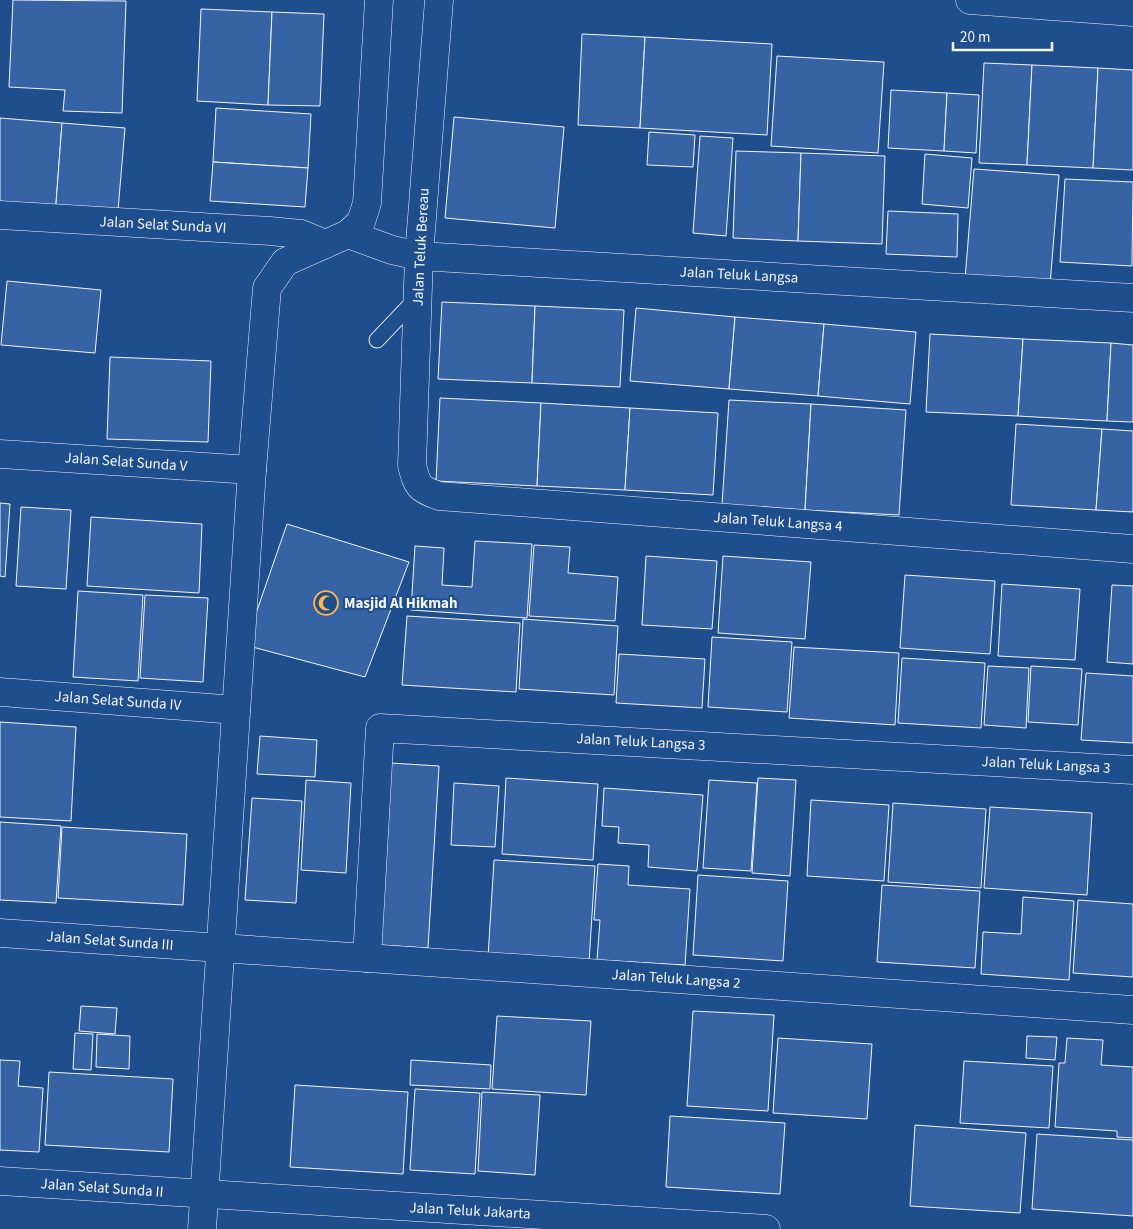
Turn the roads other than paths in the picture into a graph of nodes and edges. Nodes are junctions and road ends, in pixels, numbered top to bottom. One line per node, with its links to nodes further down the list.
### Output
1 (379, 0): 6 (street)
2 (439, 0): 7 (street, Jalan Teluk Bereau)
3 (970, 0): 4 (street)
4 (1133, 12)
5 (0, 215): 6 (street, Jalan Selat Sunda VI)
6 (336, 239): 7 (street, Jalan Teluk Langsa); 12 (street)
7 (419, 256): 8 (street, Jalan Teluk Bereau); 9 (street, Jalan Teluk Langsa)
8 (418, 297): 10 (lane); 13 (street, Jalan Teluk Bereau)
9 (1133, 298)
10 (378, 340)
11 (0, 454): 12 (street, Jalan Selat Sunda V)
12 (252, 470): 16 (street)
13 (424, 491): 14 (street, Jalan Teluk Langsa 4)
14 (1133, 549)
15 (0, 692): 16 (street, Jalan Selat Sunda IV)
16 (236, 710): 19 (street)
17 (1133, 770): 20 (street, Jalan Teluk Langsa 3)
18 (0, 933): 19 (street, Jalan Selat Sunda III)
19 (219, 948): 20 (street, Jalan Teluk Langsa 2); 23 (street)
20 (367, 958): 21 (street, Jalan Teluk Langsa 2)
21 (1133, 1010)
22 (0, 1181): 23 (street, Jalan Selat Sunda II)
23 (204, 1195): 24 (street); 25 (street, Jalan Teluk Jakarta)
24 (202, 1229)
25 (766, 1229)

